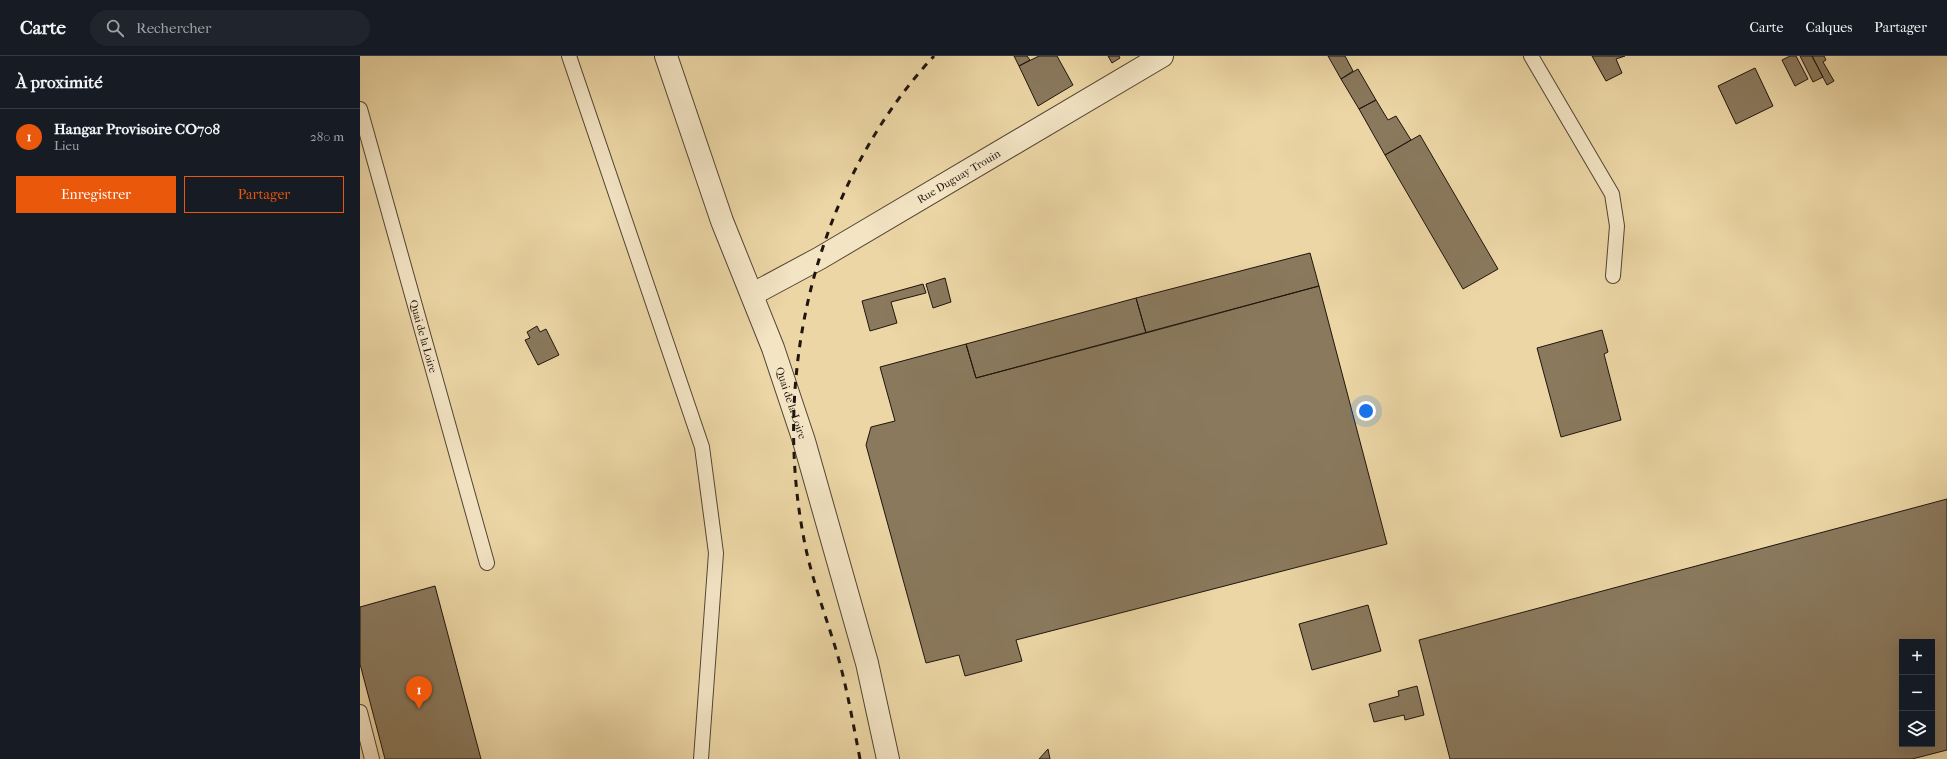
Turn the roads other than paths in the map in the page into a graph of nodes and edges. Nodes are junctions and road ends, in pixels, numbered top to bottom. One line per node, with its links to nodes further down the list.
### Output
1 (569, 56): 11 (lane)
2 (666, 56): 7 (street, Quai de la Loire)
3 (1162, 56): 7 (street, Rue Duguay Trouin)
4 (1531, 56): 6 (lane)
5 (360, 109): 8 (lane, Quai de la Loire)
6 (1613, 276)
7 (753, 294): 12 (street, Quai de la Loire)
8 (487, 563)
9 (360, 712): 10 (lane)
10 (372, 759)
11 (701, 759)
12 (888, 759)

